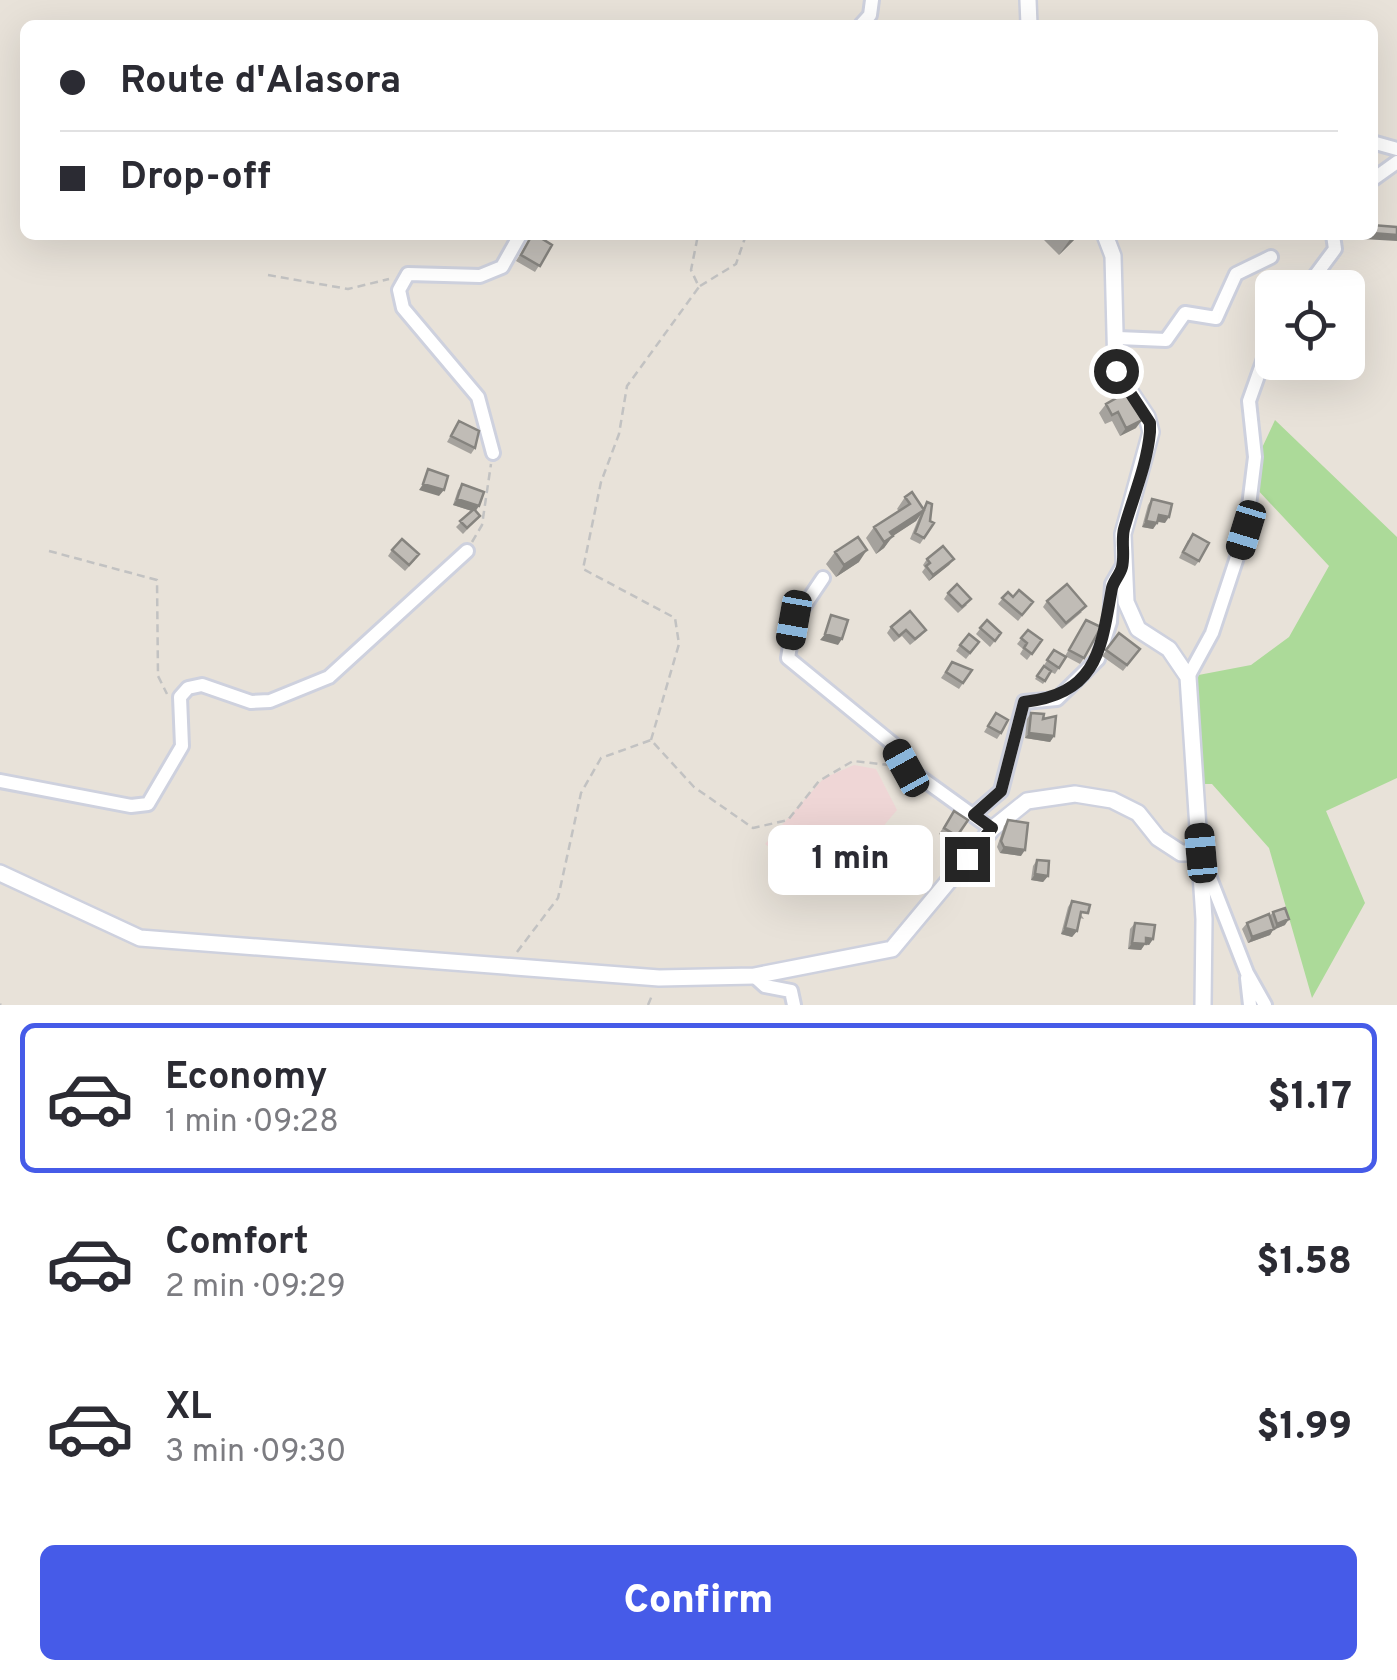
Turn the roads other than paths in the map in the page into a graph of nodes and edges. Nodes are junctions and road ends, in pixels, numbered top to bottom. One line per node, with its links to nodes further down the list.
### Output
1 (517, 240): 8 (street)
2 (1107, 240): 6 (street)
3 (1334, 240): 5 (street)
4 (1272, 257): 6 (street)
5 (1319, 270)
6 (1118, 338): 10 (street)
7 (1256, 380): 12 (street)
8 (493, 452)
9 (467, 550): 13 (street)
10 (1122, 567): 12 (street); 14 (street)
11 (824, 578): 14 (street)
12 (1188, 677): 16 (street)
13 (0, 780)
14 (974, 815): 15 (street)
15 (992, 828): 16 (street); 19 (street)
16 (1201, 853): 18 (street); 21 (street)
17 (0, 874): 19 (street)
18 (1246, 973): 22 (street); 23 (street)
19 (754, 976): 20 (street)
20 (794, 1005)
21 (1202, 1005)
22 (1250, 1005)
23 (1266, 1005)

